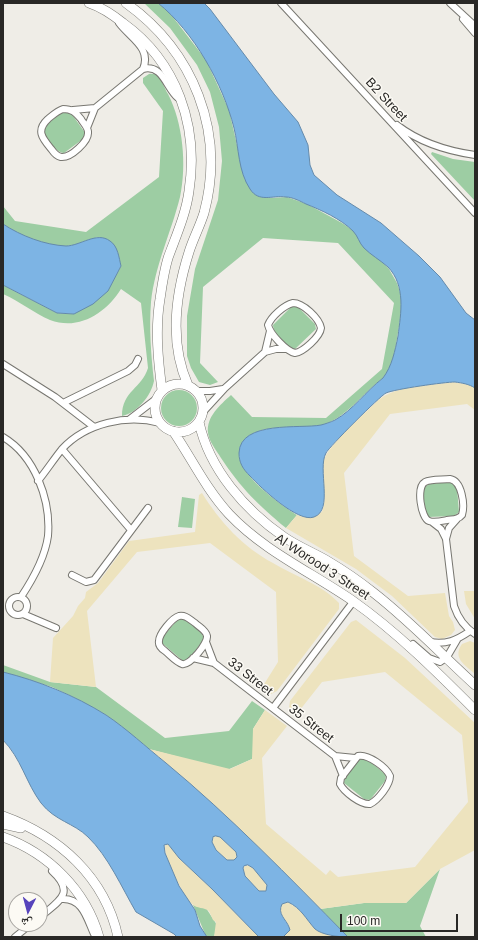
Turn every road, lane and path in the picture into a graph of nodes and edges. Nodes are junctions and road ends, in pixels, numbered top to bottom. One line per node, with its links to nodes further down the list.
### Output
1 (89, 3): 8 (street)
2 (126, 3): 6 (street)
3 (133, 3): 6 (street)
4 (281, 3): 15 (street, B2 Street)
5 (450, 3): 7 (street)
6 (138, 12): 24 (street)
7 (460, 14): 9 (street); 10 (street)
8 (115, 16): 11 (street); 12 (street)
9 (475, 26)
10 (475, 33)
11 (143, 69): 12 (street); 13 (street)
12 (183, 102): 26 (street)
13 (95, 108): 14 (street); 16 (street)
14 (73, 110): 16 (street); 16 (street)
15 (386, 116): 17 (street); 18 (street, B2 Street)
16 (87, 128)
17 (475, 154)
18 (475, 213)
19 (270, 331): 20 (street); 20 (street); 21 (street)
20 (287, 349): 21 (street)
21 (265, 352): 25 (street)
22 (138, 359): 29 (street)
23 (3, 364): 29 (street)
24 (188, 385): 26 (street); 27 (street)
25 (224, 388): 27 (street); 30 (street)
26 (162, 390): 28 (street)
27 (197, 391): 30 (street)
28 (156, 399): 31 (street); 33 (street)
29 (63, 403): 34 (street)
30 (203, 412): 32 (street)
31 (130, 419): 33 (street); 34 (street)
32 (199, 422): 35 (street); 54 (street, Al Worood 3 Street)
33 (160, 423): 35 (street)
34 (94, 427): 37 (street)
35 (173, 431): 46 (street, Al Worood 3 Street)
36 (3, 437): 38 (street)
37 (62, 449): 38 (street); 42 (street)
38 (38, 481): 45 (street)
39 (148, 508): 42 (street)
40 (457, 519): 41 (street); 41 (street); 43 (street)
41 (432, 522): 43 (street)
42 (131, 530): 44 (street)
43 (446, 539): 51 (street)
44 (72, 576)
45 (21, 597): 47 (street); 48 (street)
46 (353, 602): 50 (street, Al Worood 3 Street); 59 (street)
47 (6, 606): 48 (street)
48 (23, 614): 49 (street)
49 (56, 628)
50 (387, 629): 55 (street); 60 (street, Al Worood 3 Street)
51 (473, 632): 52 (street)
52 (457, 640): 54 (street); 55 (street)
53 (206, 642): 56 (street); 56 (street, 33 Street); 57 (street, 33 Street)
54 (430, 642): 55 (street, Al Worood 3 Street)
55 (447, 657): 58 (street, Al Worood 3 Street)
56 (193, 658): 57 (street, 33 Street)
57 (214, 663): 59 (street, 33 Street)
58 (475, 685)
59 (273, 708): 61 (street, 35 Street)
60 (475, 710)
61 (335, 756): 62 (street, 35 Street); 63 (street, 35 Street)
62 (355, 758): 63 (street); 63 (street, 35 Street)
63 (343, 776)
64 (3, 816): 66 (street)
65 (3, 824): 66 (street)
66 (42, 833): 73 (street)
67 (3, 837): 68 (street)
68 (30, 849): 69 (street); 72 (street)
69 (62, 899): 70 (street); 71 (street)
70 (48, 910)
71 (96, 937)
72 (99, 937)
73 (118, 937)

